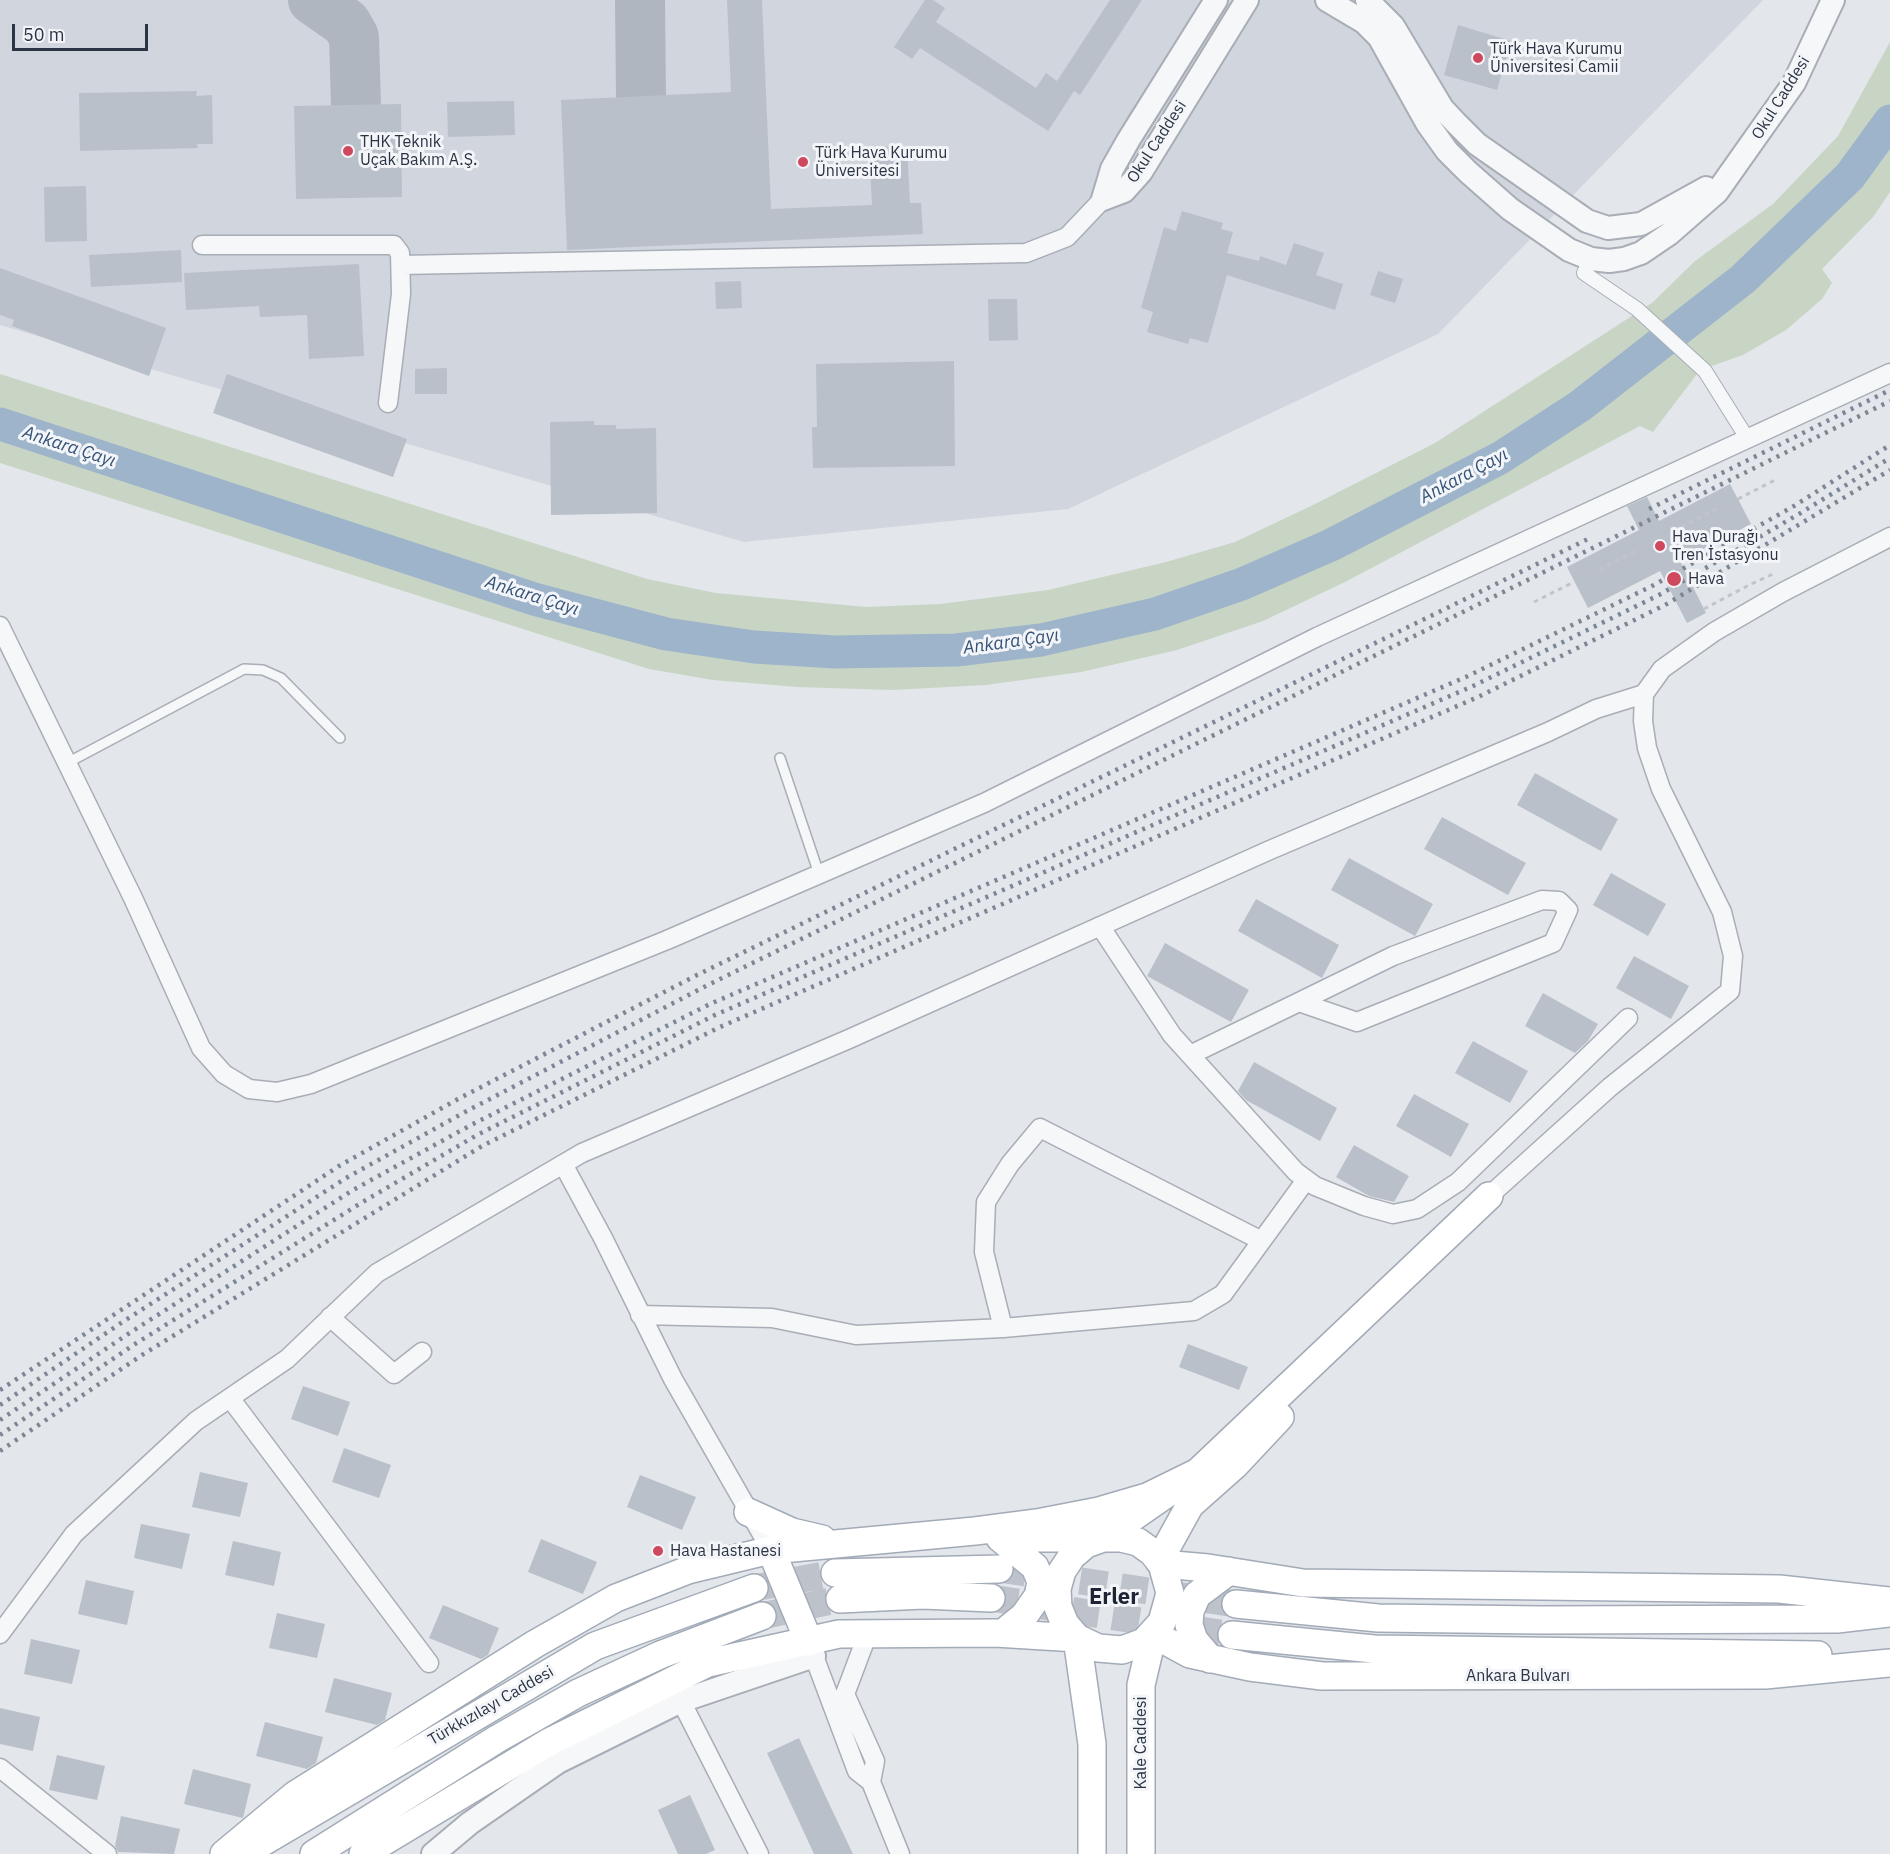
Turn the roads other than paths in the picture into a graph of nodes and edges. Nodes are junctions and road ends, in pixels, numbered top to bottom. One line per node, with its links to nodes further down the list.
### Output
1 (1216, 0): 9 (street, Okul Caddesi)
2 (1247, 0): 9 (street, Okul Caddesi)
3 (1327, 0): 8 (street, Okul Caddesi)
4 (1367, 0): 7 (street, Okul Caddesi)
5 (1833, 0): 6 (street, Okul Caddesi)
6 (1740, 162): 10 (street, Okul Caddesi); 13 (street, Okul Caddesi)
7 (1510, 167): 8 (street); 10 (street, Okul Caddesi)
8 (1488, 190): 11 (street, Okul Caddesi)
9 (1103, 199): 14 (street)
10 (1556, 201): 11 (street, Okul Caddesi)
11 (1522, 217): 13 (street, Okul Caddesi)
12 (202, 245): 14 (street)
13 (1591, 259): 17 (street)
14 (400, 265): 16 (street)
15 (1890, 374): 17 (street)
16 (388, 403)
17 (1747, 438): 24 (street)
18 (1890, 537): 20 (street)
19 (0, 626): 23 (street)
20 (1644, 694): 25 (street); 31 (street)
21 (340, 738): 23 (lane)
22 (780, 758): 24 (lane)
23 (67, 763): 24 (street)
24 (819, 874)
25 (1100, 926): 28 (street); 29 (street)
26 (1299, 1002): 26 (street); 28 (street)
27 (1628, 1018): 30 (street)
28 (1190, 1055): 30 (street)
29 (563, 1164): 33 (street); 34 (street)
30 (1306, 1180): 32 (street)
31 (1489, 1196): 38 (main road); 44 (main road)
32 (1260, 1240): 35 (street); 35 (street)
33 (640, 1315): 35 (street); 39 (street)
34 (330, 1317): 36 (street); 37 (street)
35 (1003, 1328)
36 (422, 1352)
37 (230, 1398): 54 (street); 62 (street)
38 (1198, 1472): 40 (main road); 41 (main road)
39 (748, 1512): 42 (main road); 43 (street)
40 (987, 1534): 41 (main road); 42 (main road); 55 (main road)
41 (1103, 1538): 44 (main road); 58 (main road)
42 (837, 1542): 43 (main road)
43 (771, 1550): 59 (main road); 68 (main road)
44 (1161, 1562): 46 (main road); 56 (main road)
45 (999, 1569): 48 (main road)
46 (1219, 1570): 49 (main road); 61 (main road)
47 (754, 1588): 69 (main road, Türkkızılayı Caddesi)
48 (991, 1598)
49 (1890, 1601)
50 (1236, 1604): 51 (main road)
51 (1890, 1613)
52 (762, 1616): 70 (main road, Türkkızılayı Caddesi)
53 (868, 1633): 55 (main road); 59 (main road); 66 (street)
54 (0, 1634)
55 (1003, 1634): 58 (main road)
56 (1153, 1634): 58 (main road); 61 (main road, Ankara Bulvarı); 76 (main road, Kale Caddesi)
57 (1232, 1635): 60 (main road, Ankara Bulvarı)
58 (1077, 1638): 75 (main road)
59 (812, 1649): 64 (street); 66 (street); 71 (main road)
60 (1890, 1658)
61 (1210, 1659): 63 (main road, Ankara Bulvarı)
62 (429, 1663)
63 (1890, 1663)
64 (681, 1701): 72 (street); 73 (street)
65 (0, 1768): 67 (street)
66 (871, 1782): 74 (street)
67 (107, 1854)
68 (224, 1854)
69 (243, 1854)
70 (314, 1854)
71 (363, 1854)
72 (433, 1854)
73 (759, 1854)
74 (900, 1854)
75 (1092, 1854)
76 (1141, 1854)

